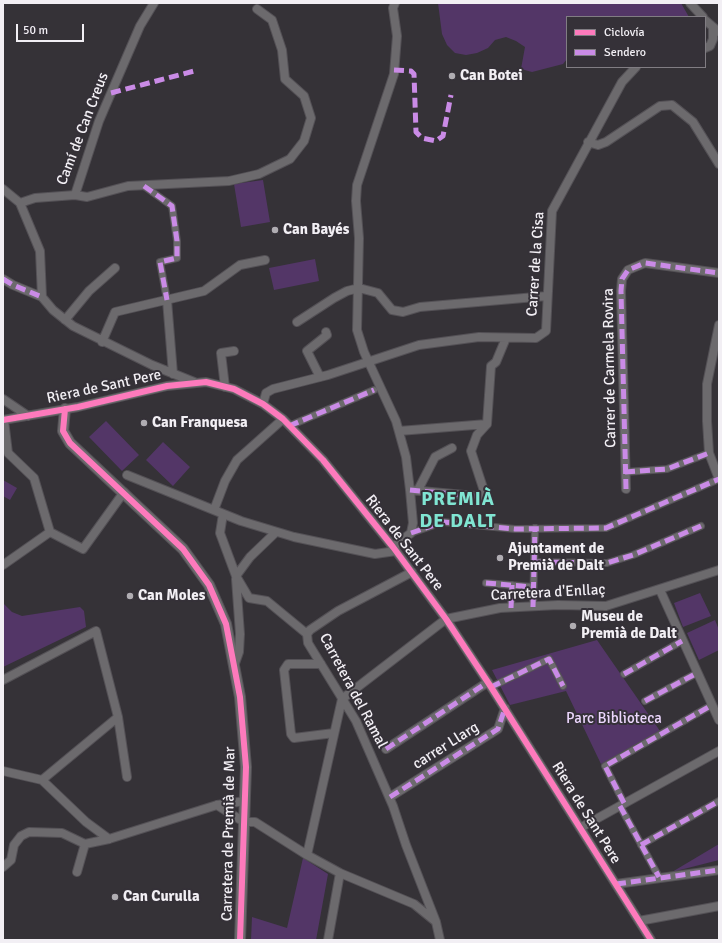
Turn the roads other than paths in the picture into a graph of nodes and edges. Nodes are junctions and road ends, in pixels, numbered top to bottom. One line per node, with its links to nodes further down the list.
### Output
1 (154, 3): 14 (street, Camí de Can Creus)
2 (395, 3): 20 (street)
3 (690, 3): 5 (street)
4 (257, 9): 12 (street)
5 (702, 16)
6 (706, 21): 7 (street)
7 (716, 30): 8 (street)
8 (706, 48)
9 (635, 68): 10 (street, Carrer de la Cisa)
10 (588, 142): 11 (street); 21 (street, Carrer de la Cisa)
11 (719, 164)
12 (144, 186): 14 (street); 23 (street)
13 (4, 191): 15 (street)
14 (75, 195): 15 (street, Camí de Can Creus)
15 (20, 203): 22 (street)
16 (265, 260): 23 (street)
17 (115, 268): 24 (street)
18 (719, 273): 48 (street, Carrer de Carmela Rovira)
19 (3, 279): 22 (street)
20 (359, 288): 21 (street); 25 (street); 31 (street)
21 (547, 296): 28 (street, Carrer de la Cisa)
22 (42, 297): 24 (street)
23 (167, 300): 29 (street); 32 (street)
24 (64, 320): 29 (street)
25 (297, 322)
26 (719, 325): 47 (street)
27 (326, 332): 33 (street)
28 (506, 338): 31 (street, Carrer de la Cisa); 43 (street)
29 (102, 342): 32 (street)
30 (234, 351): 35 (street)
31 (368, 362): 33 (street, Carrer de la Cisa); 45 (street)
32 (173, 374): 34 (street)
33 (320, 377): 38 (street, Carrer de la Cisa)
34 (196, 383): 35 (street, Riera de Sant Pere); 39 (street, Riera de Sant Pere)
35 (225, 387): 38 (street, Riera de Sant Pere)
36 (374, 390): 44 (street)
37 (3, 399): 40 (street)
38 (263, 404): 41 (street, Riera de Sant Pere)
39 (65, 409): 40 (street, Riera de Sant Pere); 53 (street, Carretera de Premià de Mar)
40 (28, 416): 42 (street, Riera de Sant Pere)
41 (283, 419): 44 (street, Riera de Sant Pere); 54 (street)
42 (3, 420): 58 (street)
43 (487, 424): 45 (street); 52 (street)
44 (289, 426): 61 (street, Riera de Sant Pere)
45 (399, 431): 52 (street)
46 (452, 448): 52 (street)
47 (709, 453): 48 (street); 50 (street)
48 (625, 472): 51 (street, Carrer de Carmela Rovira)
49 (127, 475): 54 (street)
50 (719, 479): 57 (street)
51 (626, 489)
52 (414, 490): 60 (street)
53 (124, 492): 58 (street); 77 (street, Carretera de Premià de Mar)
54 (214, 510): 55 (street)
55 (223, 514): 59 (street); 66 (street)
56 (701, 526): 62 (street)
57 (535, 528): 60 (street); 62 (street)
58 (50, 532): 63 (street)
59 (276, 532): 61 (street); 66 (street)
60 (410, 533): 61 (street)
61 (395, 549): 65 (street, Riera de Sant Pere)
62 (534, 562): 69 (street)
63 (3, 564)
64 (719, 570): 70 (street, Carretera d'Enllaç)
65 (412, 572): 73 (street, Riera de Sant Pere); 74 (street)
66 (236, 576): 74 (street, Carretera del Ramal); 77 (street)
67 (486, 583): 68 (street)
68 (512, 585): 69 (street); 72 (street)
69 (533, 587): 71 (street)
70 (660, 590): 71 (street, Carretera d'Enllaç); 75 (street)
71 (532, 606): 72 (street, Carretera d'Enllaç)
72 (511, 608): 73 (street, Carretera d'Enllaç)
73 (446, 619): 81 (street, Riera de Sant Pere); 83 (street, Carretera d'Enllaç)
74 (307, 634): 76 (street, Carretera del Ramal)
75 (682, 641): 78 (street); 79 (street)
76 (320, 664): 83 (street, Carretera del Ramal); 89 (street)
77 (234, 666): 96 (street, Carretera de Premià de Mar)
78 (697, 673): 84 (street); 85 (street)
79 (624, 674)
80 (3, 680): 87 (street)
81 (490, 685): 82 (street); 86 (street, Riera de Sant Pere); 90 (street)
82 (563, 686)
83 (342, 699): 89 (street); 95 (street, Carretera del Ramal)
84 (645, 701)
85 (712, 705): 88 (street); 98 (street)
86 (505, 708): 95 (street, carrer Llarg); 101 (street, Riera de Sant Pere)
87 (118, 717): 93 (street); 94 (street)
88 (719, 720)
89 (334, 733): 105 (street)
90 (386, 750)
91 (719, 751): 98 (street)
92 (3, 771): 94 (street)
93 (127, 777)
94 (42, 780): 102 (street)
95 (390, 797): 114 (street, Carretera del Ramal)
96 (245, 799): 99 (street); 100 (street, Carretera de Premià de Mar)
97 (719, 800): 104 (street)
98 (622, 804): 101 (street); 104 (street)
99 (217, 805): 100 (street); 102 (street)
100 (244, 822): 105 (street); 115 (street, Carretera de Premià de Mar)
101 (580, 828): 111 (street, Riera de Sant Pere)
102 (109, 839): 103 (street)
103 (85, 844): 106 (street); 108 (street)
104 (642, 845): 110 (street)
105 (307, 855): 109 (street)
106 (3, 866)
107 (719, 870): 110 (street)
108 (77, 872)
109 (340, 873): 114 (street); 116 (street)
110 (659, 877): 111 (street)
111 (616, 884): 113 (street, Riera de Sant Pere)
112 (719, 906): 113 (street)
113 (639, 921): 118 (street, Riera de Sant Pere)
114 (436, 922): 117 (street, Carretera del Ramal)
115 (240, 940)
116 (328, 940)
117 (440, 940)
118 (651, 940)

